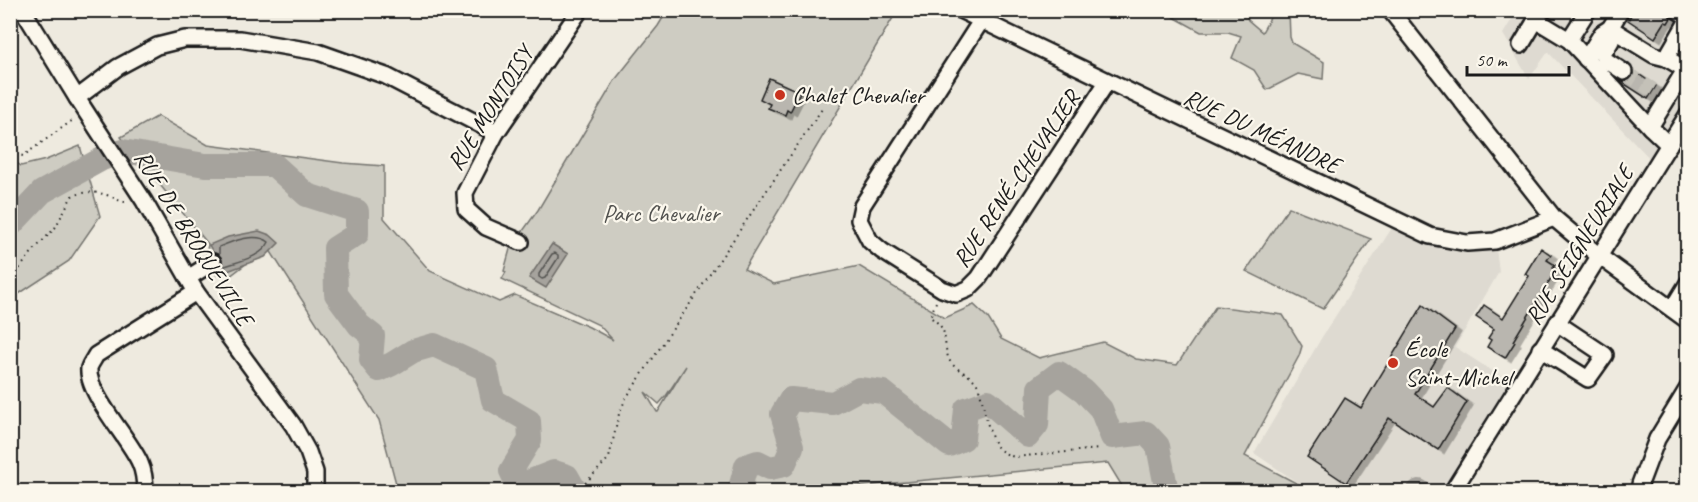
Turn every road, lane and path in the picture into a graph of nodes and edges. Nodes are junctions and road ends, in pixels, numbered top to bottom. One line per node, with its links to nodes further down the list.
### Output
1 (23, 10): 20 (street, RUE DE BROQUEVILLE)
2 (580, 10): 26 (street, RUE MONTOISY)
3 (960, 10): 10 (street, RUE DU MÉANDRE)
4 (1390, 10): 30 (street)
5 (1588, 10): 12 (street)
6 (1621, 10): 11 (street)
7 (1677, 10): 9 (street)
8 (1539, 15): 12 (street); 13 (street)
9 (1688, 19): 14 (street)
10 (981, 21): 18 (street, RUE DU MÉANDRE); 18 (street, RUE RENÉ-CHEVALIER)
11 (1611, 28): 14 (street); 15 (street); 17 (street)
12 (1569, 40): 15 (street)
13 (1521, 45)
14 (1666, 58): 16 (street)
15 (1586, 59): 25 (street)
16 (1686, 70): 21 (street)
17 (1624, 72)
18 (1107, 82): 30 (street, RUE DU MÉANDRE)
19 (1653, 90): 21 (street)
20 (77, 98): 23 (street, RUE DE BROQUEVILLE); 26 (street)
21 (1667, 99): 25 (street)
22 (822, 109): 47 (path)
23 (86, 111): 28 (path); 29 (street, RUE DE BROQUEVILLE)
24 (1688, 114): 27 (street, RUE SEIGNEURIALE)
25 (1650, 127): 27 (street)
26 (496, 133): 31 (street, RUE MONTOISY)
27 (1668, 144): 32 (street, RUE SEIGNEURIALE)
28 (10, 152)
29 (144, 201): 35 (path); 36 (street, RUE DE BROQUEVILLE)
30 (1554, 218): 32 (street)
31 (521, 242)
32 (1599, 256): 37 (street); 40 (street, RUE SEIGNEURIALE)
33 (213, 262): 36 (street)
34 (1688, 283): 37 (street)
35 (10, 284)
36 (192, 285): 45 (street); 46 (street, RUE DE BROQUEVILLE)
37 (1672, 309): 39 (street)
38 (930, 317): 43 (path)
39 (1688, 321)
40 (1557, 323): 41 (street, RUE SEIGNEURIALE); 41 (street)
41 (1540, 349): 48 (street, RUE SEIGNEURIALE)
42 (1688, 388): 44 (street)
43 (1099, 449)
44 (1640, 484)
45 (145, 492)
46 (315, 492)
47 (577, 492)
48 (1452, 492)

